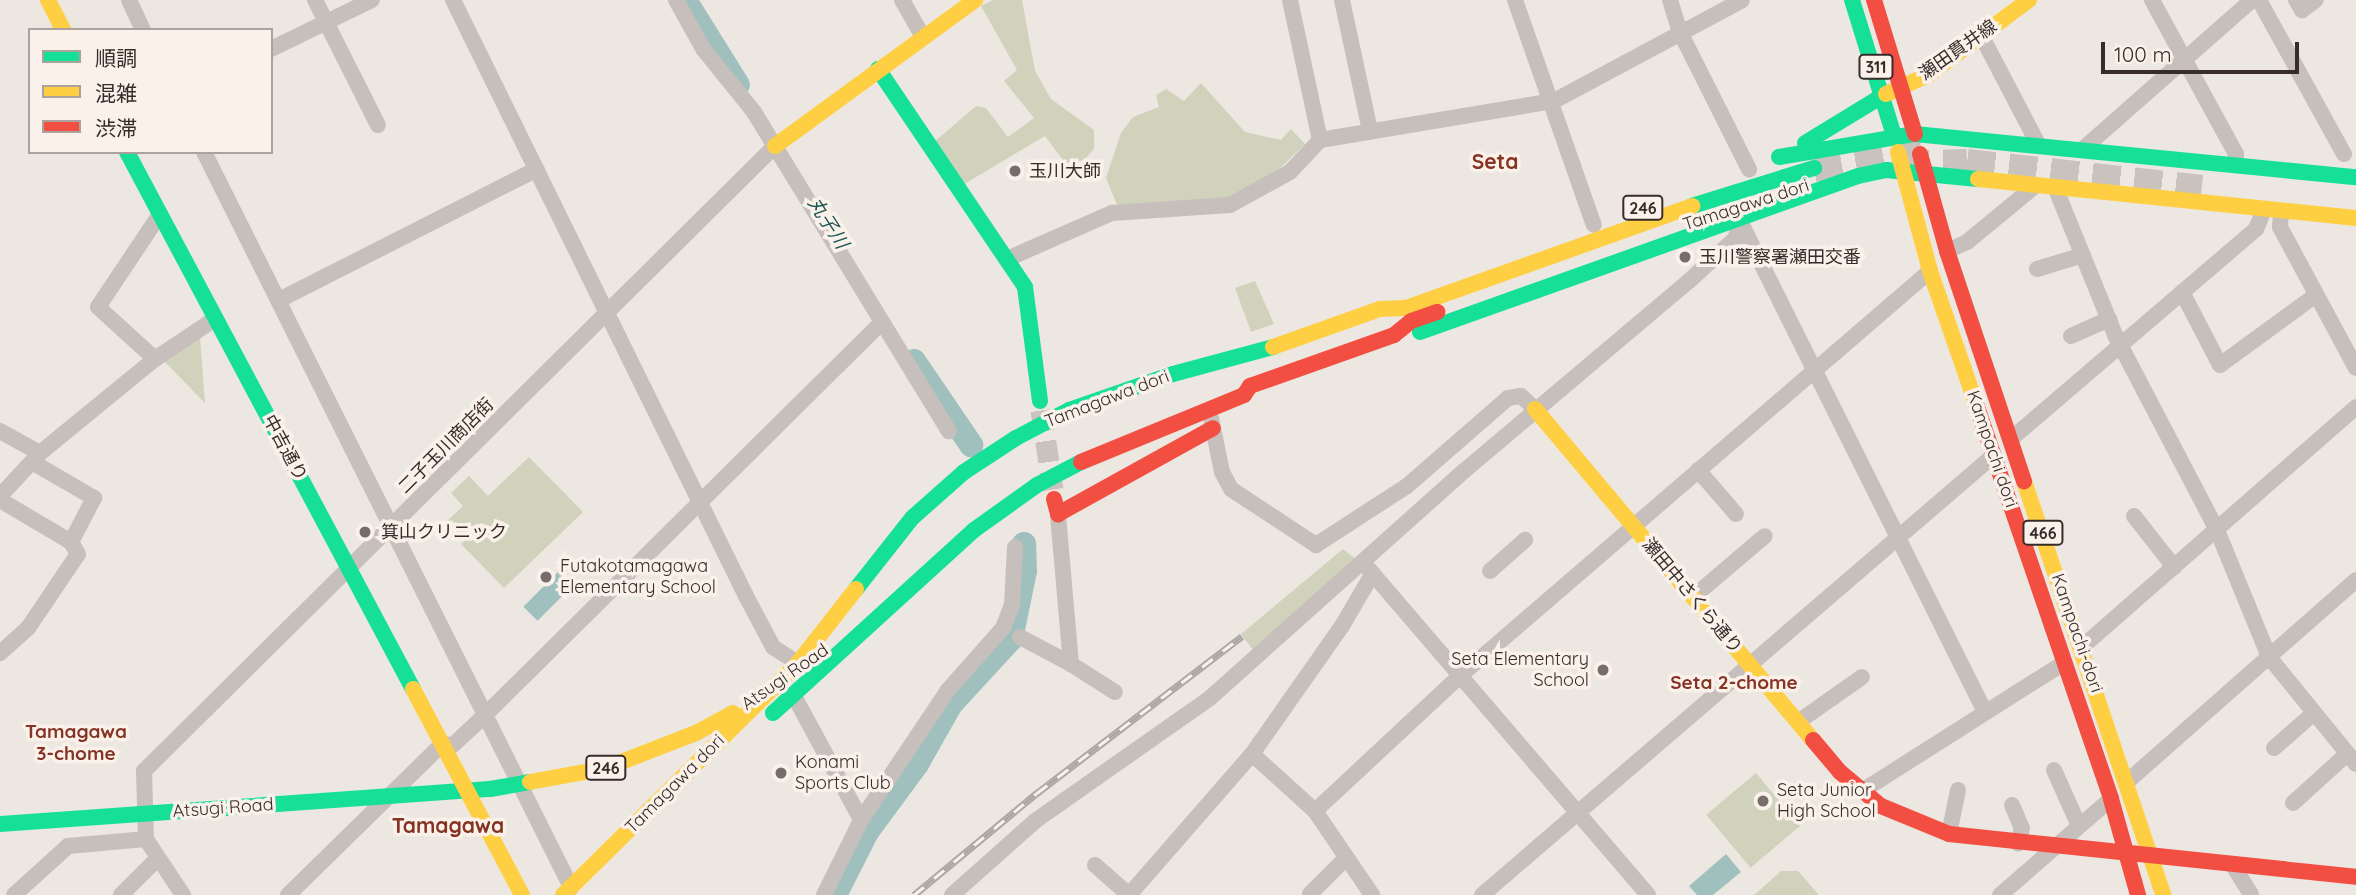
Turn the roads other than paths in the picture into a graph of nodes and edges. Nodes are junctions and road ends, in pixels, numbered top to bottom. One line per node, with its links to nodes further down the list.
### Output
1 (48, 0): 23 (main road)
2 (129, 0): 24 (street)
3 (315, 0): 22 (street)
4 (372, 0): 22 (street)
5 (453, 0): 49 (street)
6 (676, 0): 40 (street)
7 (902, 0): 27 (street)
8 (975, 0): 27 (main road)
9 (1290, 0): 38 (street)
10 (1342, 0): 35 (street)
11 (1515, 0): 33 (street)
12 (1670, 0): 25 (street)
13 (1742, 0): 25 (street)
14 (1852, 0): 32 (main road, Kampachi dori / 311)
15 (1874, 0): 31 (main road, 311)
16 (2029, 0): 26 (main road, 瀬田貫井線)
17 (2152, 0): 29 (street)
18 (2252, 0): 29 (street)
19 (2259, 0): 44 (street)
20 (2296, 0): 21 (street)
21 (2316, 0)
22 (327, 23): 28 (street); 34 (street)
23 (62, 28)
24 (142, 28)
25 (1679, 30): 33 (street); 50 (street)
26 (1981, 35): 31 (main road, 瀬田貫井線); 41 (street)
27 (923, 37): 30 (main road)
28 (273, 48)
29 (2183, 58): 43 (street); 48 (street)
30 (878, 69): 40 (main road); 71 (main road)
31 (1902, 86): 32 (main road, 瀬田貫井線); 36 (main road, 311)
32 (1884, 95): 37 (main road, Kampachi dori / 311); 47 (main road, 瀬田貫井線)
33 (1554, 101): 35 (street); 68 (street)
34 (378, 125)
35 (1370, 131): 38 (street)
36 (1915, 134): 37 (main road, 246); 39 (main road, 246); 52 (main road, 466)
37 (1894, 136): 42 (main road, 246); 51 (main road, Kampachi dori / 466)
38 (1320, 140): 71 (street)
39 (2002, 140): 41 (main road, 246); 57 (main road)
40 (781, 143): 78 (street, 二子玉川商店街); 81 (street)
41 (2038, 144): 43 (main road, 246)
42 (1815, 149): 47 (main road, 246); 56 (main road)
43 (2083, 149): 48 (main road, 246)
44 (2350, 150): 53 (street)
45 (128, 154): 65 (main road, 中吉通り)
46 (205, 154): 76 (street)
47 (1778, 158): 50 (main road, 246)
48 (2235, 165): 53 (main road, 246)
49 (537, 169): 76 (street); 78 (street)
50 (1749, 169): 68 (main road, 246)
51 (1902, 169): 52 (main road, 246); 56 (main road, 246); 73 (main road, Kampachi dori / 466)
52 (1923, 171): 54 (main road, 246); 63 (main road, Kampachi-dori / 466)
53 (2334, 174): 55 (main road, 246)
54 (1960, 175): 57 (main road, 246); 63 (main road)
55 (2356, 177)
56 (1818, 179): 67 (main road, 246); 77 (main road, Tamagawa dori / 246); 82 (main road, Tamagawa dori / 246)
57 (1999, 180): 58 (main road, 246)
58 (2037, 185): 59 (main road, 246); 69 (street)
59 (2055, 187): 62 (main road, 246); 70 (street)
60 (2356, 190): 61 (main road)
61 (2356, 205)
62 (2264, 210): 64 (main road, 246); 74 (street)
63 (1935, 211): 69 (main road, Kampachi-dori / 466)
64 (2281, 212): 66 (main road, 246); 75 (street)
65 (160, 214): 79 (main road, 中吉通り); 85 (street)
66 (2356, 218)
67 (1740, 219): 82 (main road, 246); 88 (street); 93 (street)
68 (1594, 225): 77 (main road, 246)
69 (1947, 251): 97 (main road, Kampachi-dori / 466)
70 (2083, 255): 72 (street); 80 (street)
71 (1007, 259): 90 (main road)
72 (2037, 269)
73 (1930, 271): 88 (street); 98 (main road, Kampachi dori / 466)
74 (2182, 292): 75 (street); 84 (street)
75 (2316, 295): 87 (street)
76 (279, 300): 109 (street)
77 (1380, 309): 86 (main road, Tamagawa dori / 246)
78 (608, 313): 103 (street); 109 (street, 二子玉川商店街)
79 (216, 318): 85 (street); 118 (main road, 中吉通り)
80 (2109, 318): 83 (street); 84 (street)
81 (882, 322): 96 (street); 103 (street)
82 (1394, 335): 89 (main road, Tamagawa dori / 246)
83 (2071, 336)
84 (2120, 346): 97 (street); 110 (street)
85 (155, 359): 99 (street)
86 (1241, 359): 126 (main road, Tamagawa dori / 246); 132 (main road, Atsugi Road / 246)
87 (2356, 368)
88 (1815, 371): 100 (street); 112 (street)
89 (1250, 386): 92 (main road, Tamagawa dori / 246); 155 (main road, Atsugi Road / 246)
90 (1040, 401)
91 (2356, 407): 110 (street)
92 (1212, 408): 94 (street); 135 (main road, Tamagawa dori / 246)
93 (1535, 409): 101 (street); 105 (street); 108 (main road, 瀬田中さくら通り)
94 (1213, 428): 101 (street); 104 (main road)
95 (0, 431): 99 (street)
96 (949, 431)
97 (2011, 439): 123 (main road, Kampachi-dori / 466)
98 (1994, 455): 112 (street); 127 (main road, Kampachi dori / 466)
99 (36, 457): 102 (street); 114 (street)
100 (1698, 470): 106 (street); 108 (street)
101 (1407, 486): 105 (street)
102 (0, 498): 114 (street)
103 (699, 502): 126 (street); 137 (street)
104 (1056, 507): 128 (street)
105 (1424, 508): 117 (street)
106 (1736, 514)
107 (2134, 516): 116 (street)
108 (1633, 526): 121 (main road, 瀬田中さくら通り); 130 (street)
109 (391, 528): 118 (street, 二子玉川商店街); 137 (street)
110 (2217, 530): 116 (street); 125 (street)
111 (1765, 536): 121 (street)
112 (1899, 537): 129 (street); 136 (street)
113 (1525, 540): 119 (street)
114 (71, 542): 124 (street)
115 (1015, 547): 154 (street)
116 (2174, 567): 123 (street)
117 (1368, 568): 130 (street); 142 (street); 177 (street)
118 (350, 569): 140 (main road, 中吉通り); 158 (street, 二子玉川商店街)
119 (1490, 570)
120 (2356, 580): 125 (street)
121 (1693, 597): 129 (main road, 瀬田中さくら通り)
122 (1020, 637): 128 (street)
123 (2082, 647): 145 (main road, Kampachi-dori / 466)
124 (0, 653)
125 (2269, 657): 138 (street); 145 (street)
126 (798, 663): 169 (main road, Tamagawa dori / 246)
127 (2064, 663): 136 (street); 148 (main road, Kampachi dori / 466)
128 (1071, 664): 133 (street)
129 (1750, 664): 139 (main road, 瀬田中さくら通り); 153 (street)
130 (1461, 675): 152 (street); 153 (street)
131 (1862, 677): 139 (street)
132 (755, 681)
133 (1115, 692)
134 (737, 693): 151 (main road, Atsugi Road / 246)
135 (793, 694): 154 (street); 169 (main road, Tamagawa dori / 246)
136 (1984, 710): 147 (street)
137 (484, 711): 140 (street); 169 (street)
138 (2314, 713): 141 (street); 143 (street)
139 (1798, 722): 147 (main road, 瀬田中さくら通り)
140 (442, 744): 174 (street); 175 (main road, 中吉通り)
141 (2274, 748)
142 (1252, 754): 152 (street); 166 (street)
143 (2352, 759): 149 (street)
144 (2054, 770): 156 (street)
145 (2129, 781): 162 (main road, Kampachi-dori / 466)
146 (1958, 790): 157 (street)
147 (1862, 791): 157 (main road, 瀬田中さくら通り)
148 (2111, 799): 156 (street); 161 (main road, Kampachi dori / 466)
149 (2293, 803)
150 (2012, 805): 159 (street)
151 (0, 809)
152 (1315, 811): 164 (street)
153 (1577, 812): 179 (street); 180 (street)
154 (861, 820): 176 (street)
155 (0, 824)
156 (2079, 826): 160 (street)
157 (1949, 834): 159 (main road, 瀬田中さくら通り)
158 (146, 839): 163 (street); 171 (street)
159 (2018, 843): 160 (main road, 瀬田中さくら通り)
160 (2054, 847): 161 (main road, 瀬田中さくら通り); 181 (street)
161 (2129, 853): 162 (main road, 瀬田中さくら通り); 168 (main road, Kampachi dori / 466)
162 (2153, 856): 165 (main road, 瀬田中さくら通り); 183 (main road, Kampachi-dori / 466)
163 (158, 858): 172 (street); 173 (street)
164 (1346, 858): 170 (street); 178 (street)
165 (2232, 864): 167 (main road, 瀬田中さくら通り); 184 (street)
166 (1095, 865)
167 (2356, 877)
168 (2137, 889): 182 (street)
169 (573, 892)
170 (1310, 894)
171 (14, 895)
172 (121, 895)
173 (184, 895)
174 (288, 895)
175 (522, 895)
176 (824, 895)
177 (952, 895)
178 (1372, 895)
179 (1482, 895)
180 (1648, 895)
181 (2000, 895)
182 (2122, 895)
183 (2163, 895)
184 (2251, 895)

